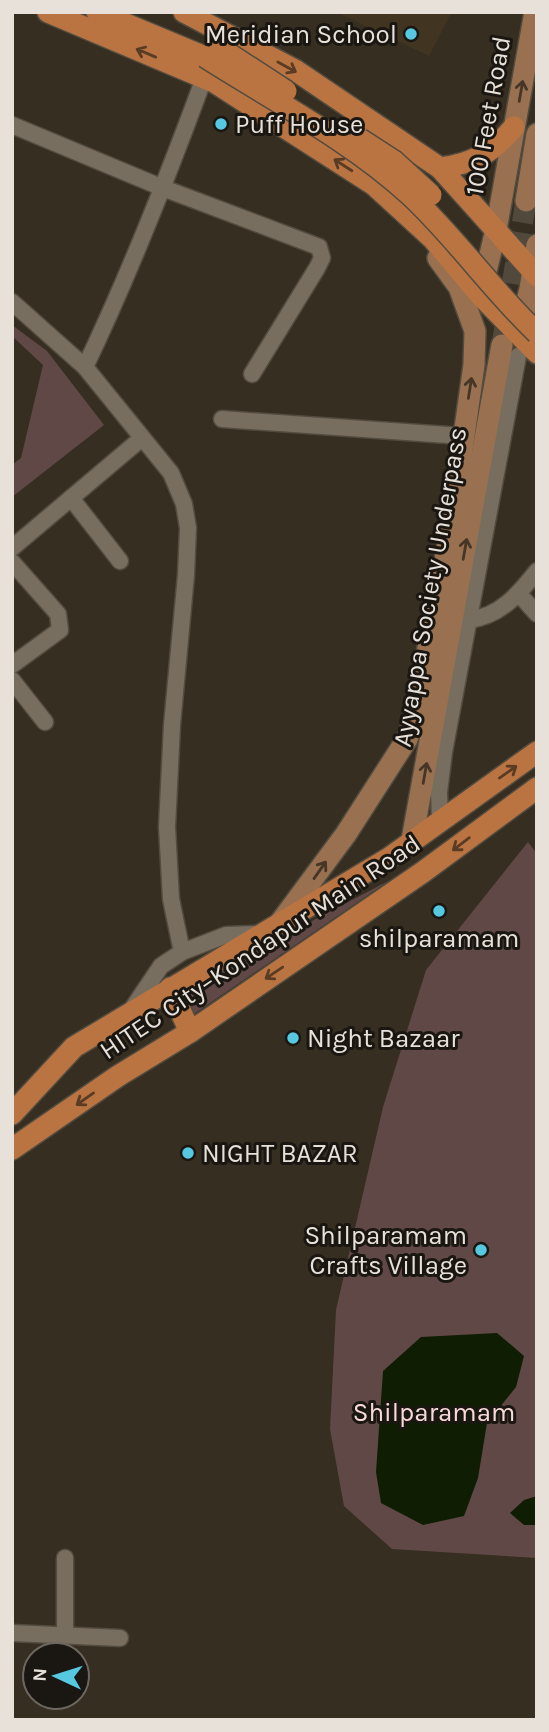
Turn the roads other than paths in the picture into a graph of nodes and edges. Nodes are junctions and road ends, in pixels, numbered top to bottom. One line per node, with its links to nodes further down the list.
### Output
1 (48, 12): 6 (main road, one-way to 1)
2 (97, 12): 20 (main road, bridge)
3 (136, 12): 19 (main road, bridge)
4 (184, 12): 10 (main road, one-way to 10)
5 (535, 12): 8 (main road, 100 Feet Road, one-way to 5)
6 (204, 78): 11 (street); 13 (main road, one-way to 6)
7 (12, 125): 11 (street)
8 (514, 127): 10 (main road); 14 (main road, 100 Feet Road)
9 (537, 134): 12 (main road)
10 (440, 168): 14 (main road)
11 (163, 188): 21 (street); 22 (street)
12 (526, 201)
13 (418, 225): 17 (main road); 24 (main road, one-way to 13)
14 (496, 230): 16 (main road); 17 (main road, 100 Feet Road)
15 (537, 245): 16 (main road)
16 (535, 274): 20 (main road, Ayyappa Society Underpass)
17 (481, 296): 20 (main road)
18 (12, 302): 21 (street)
19 (537, 313)
20 (522, 344): 33 (street); 40 (main road, Ayyappa Society Underpass, one-way to 20)
21 (85, 367): 25 (street)
22 (252, 374)
23 (222, 419): 24 (street)
24 (463, 436): 41 (main road, one-way to 24)
25 (142, 438): 26 (street); 42 (street)
26 (71, 498): 27 (street); 28 (street)
27 (12, 548)
28 (120, 561)
29 (12, 562): 34 (street)
30 (537, 571): 31 (street)
31 (519, 594): 32 (street); 33 (street)
32 (537, 614)
33 (469, 620): 39 (street)
34 (12, 665)
35 (12, 680): 36 (street)
36 (45, 722)
37 (537, 752): 39 (main road, HITEC City–Kondapur Main Road, one-way to 37)
38 (537, 788): 45 (main road, HITEC City–Kondapur Main Road, one-way to 45)
39 (440, 821): 40 (main road, HITEC City–Kondapur Main Road)
40 (412, 840): 41 (main road, HITEC City–Kondapur Main Road)
41 (269, 929): 42 (street); 43 (main road, HITEC City–Kondapur Main Road)
42 (182, 952): 44 (street)
43 (170, 988): 44 (main road, HITEC City–Kondapur Main Road); 45 (main road)
44 (129, 1014): 46 (main road, HITEC City–Kondapur Main Road)
45 (190, 1032): 47 (main road, HITEC City–Kondapur Main Road, one-way to 47)
46 (12, 1114)
47 (12, 1149)
48 (65, 1558): 50 (street)
49 (12, 1633): 50 (street)
50 (65, 1635): 51 (street)
51 (120, 1638)

